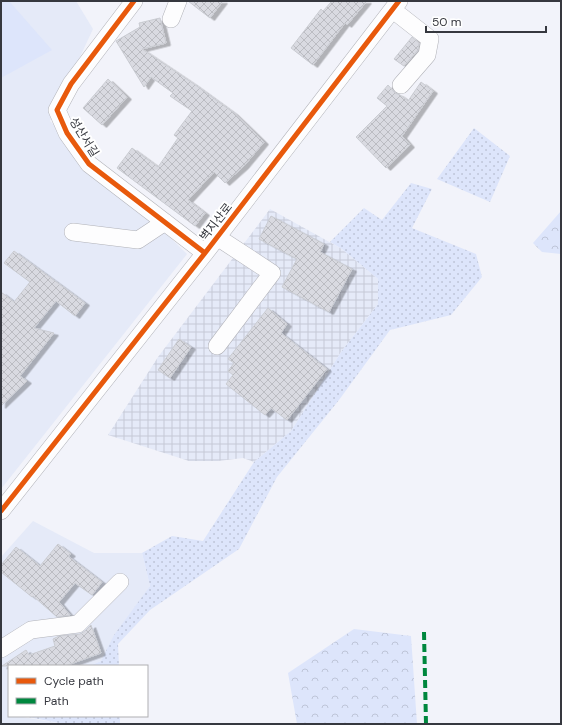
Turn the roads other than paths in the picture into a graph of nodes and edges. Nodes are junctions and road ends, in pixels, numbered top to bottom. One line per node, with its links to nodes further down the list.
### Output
1 (134, 1): 6 (street, 성산서길)
2 (178, 1): 4 (street)
3 (396, 5): 5 (street); 8 (street, 벽지산로)
4 (171, 19)
5 (400, 85)
6 (165, 222): 7 (street); 9 (street, 성산서길)
7 (73, 232)
8 (217, 237): 9 (street, 벽지산로); 10 (street)
9 (205, 253): 11 (street, 벽지산로)
10 (217, 346)
11 (1, 510)
12 (120, 582): 13 (street)
13 (1, 649)

